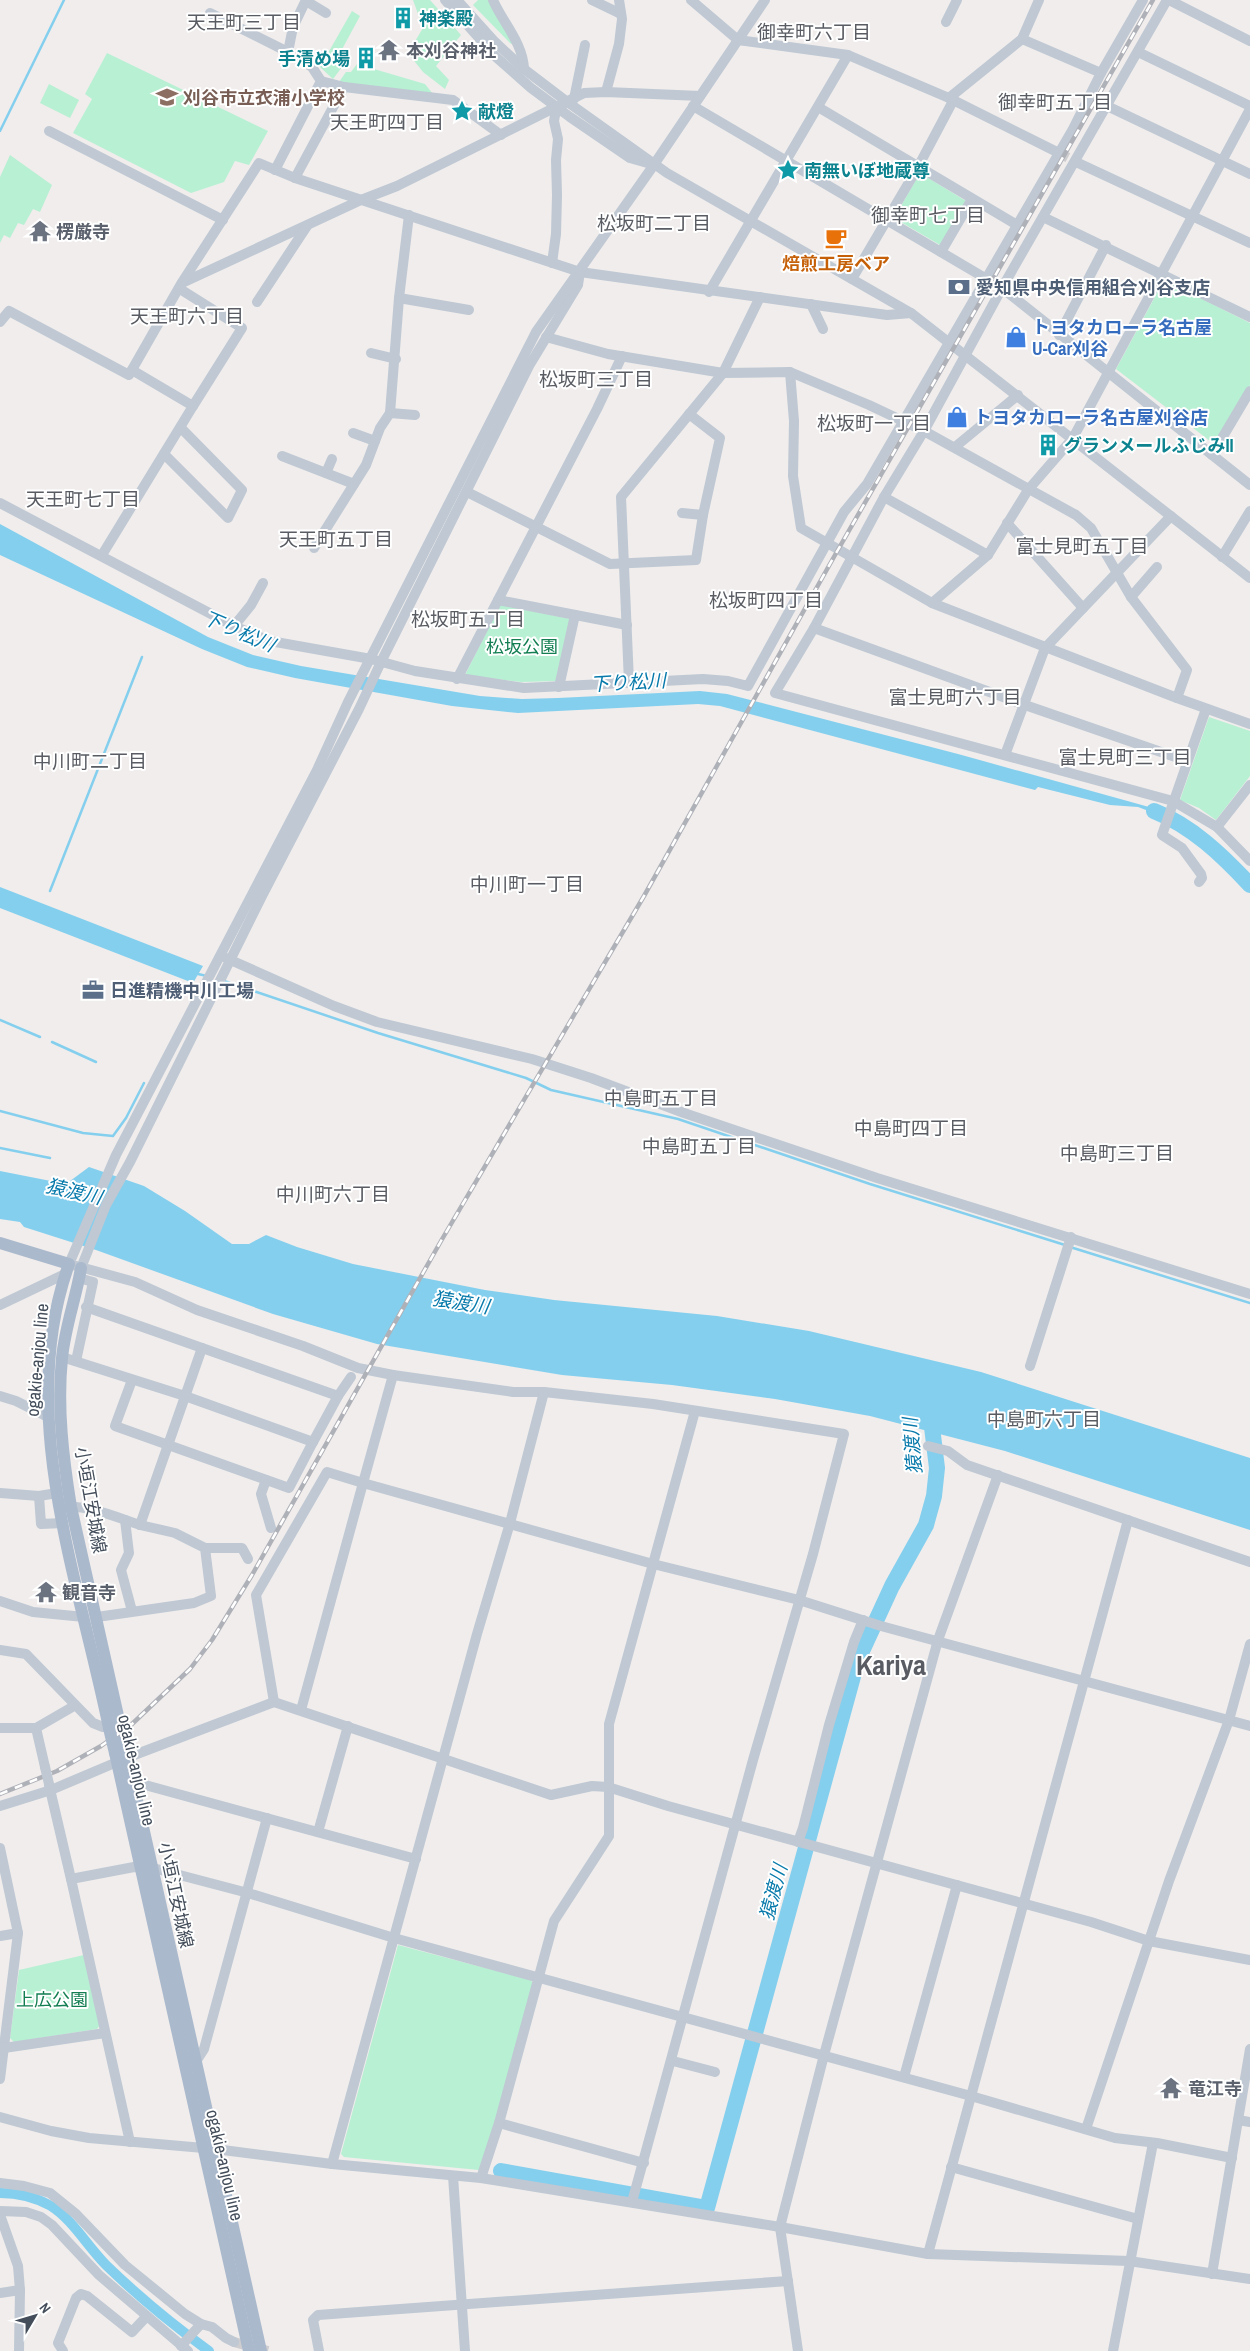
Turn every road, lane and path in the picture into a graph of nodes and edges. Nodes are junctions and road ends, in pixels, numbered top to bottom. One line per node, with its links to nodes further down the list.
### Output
1 (306, 0): 14 (street); 21 (street)
2 (445, 0): 31 (street)
3 (457, 0): 24 (street)
4 (494, 0): 24 (street)
5 (592, 0): 15 (street)
6 (619, 0): 15 (street)
7 (691, 0): 18 (street)
8 (765, 0): 18 (street)
9 (957, 0): 16 (street)
10 (1039, 0): 17 (street)
11 (1143, 0): 25 (street)
12 (1168, 0): 19 (street); 22 (street)
13 (210, 13): 21 (street)
14 (326, 14)
15 (621, 14): 28 (street)
16 (946, 22)
17 (1022, 39): 25 (street); 30 (street)
18 (738, 40): 23 (street); 29 (street)
19 (1250, 41)
20 (585, 45): 31 (street)
21 (288, 52): 26 (street)
22 (1138, 52): 34 (street); 35 (street)
23 (848, 55): 30 (street); 33 (street)
24 (524, 69): 31 (street)
25 (1101, 73): 38 (street)
26 (321, 81): 27 (street); 44 (street)
27 (344, 87): 37 (street); 46 (street)
28 (606, 92): 29 (street); 31 (street)
29 (700, 96): 32 (street)
30 (951, 99): 38 (street); 43 (street)
31 (564, 104): 37 (street); 42 (street); 60 (street)
32 (694, 106): 39 (street); 42 (street)
33 (818, 106): 39 (street); 43 (street)
34 (1107, 106): 40 (street); 41 (street)
35 (1250, 108): 40 (street)
36 (49, 131): 52 (street)
37 (501, 135): 48 (street)
38 (1059, 153): 56 (street)
39 (787, 160): 53 (street); 54 (street)
40 (1221, 160): 45 (street); 51 (street)
41 (1076, 162): 50 (street); 51 (street)
42 (654, 165): 54 (street); 61 (street)
43 (918, 166): 47 (street); 53 (street)
44 (275, 170): 46 (street); 52 (street)
45 (1250, 174)
46 (296, 178): 48 (street)
47 (972, 199): 56 (street); 59 (street)
48 (362, 200): 49 (street); 55 (street)
49 (409, 215): 60 (street); 69 (street)
50 (1043, 217): 58 (street); 66 (street)
51 (1193, 217): 57 (street); 62 (street)
52 (223, 220): 65 (street)
53 (887, 220): 59 (street); 64 (street)
54 (752, 222): 64 (street); 67 (street)
55 (308, 224): 65 (street); 71 (street)
56 (1017, 225): 63 (street)
57 (1250, 243)
58 (1106, 245): 62 (street); 79 (street)
59 (941, 252): 63 (street)
60 (552, 262): 61 (street)
61 (580, 272): 67 (street); 80 (street); 140 (street)
62 (1162, 274): 76 (street); 89 (street)
63 (985, 278): 81 (street)
64 (852, 279): 70 (street)
65 (180, 286): 86 (street); 92 (street)
66 (1002, 288): 79 (street); 83 (street)
67 (709, 292): 68 (street)
68 (760, 297): 72 (street); 88 (street)
69 (399, 298): 73 (street); 85 (street)
70 (888, 299): 74 (street); 75 (street)
71 (257, 302)
72 (812, 304): 75 (street); 78 (street)
73 (469, 310)
74 (911, 313): 75 (street); 81 (street)
75 (887, 316)
76 (1250, 317)
77 (0, 322): 86 (street)
78 (823, 329)
79 (1058, 335): 89 (street)
80 (546, 337): 84 (street); 111 (street)
81 (949, 341): 83 (street); 96 (street)
82 (371, 353): 85 (street)
83 (966, 355): 91 (street); 98 (street)
84 (622, 356): 88 (street); 119 (street)
85 (396, 359): 93 (street)
86 (132, 370): 92 (street)
87 (790, 372): 88 (street); 96 (street); 120 (street)
88 (723, 373): 94 (street)
89 (1109, 375): 100 (street); 104 (street)
90 (1250, 391): 104 (street)
91 (1018, 396): 100 (street); 102 (street)
92 (193, 406): 97 (street)
93 (390, 413): 95 (street); 101 (street)
94 (689, 414): 116 (street); 126 (street)
95 (415, 415)
96 (902, 421): 98 (street); 120 (street)
97 (180, 428): 103 (street); 103 (street)
98 (924, 431): 102 (street); 112 (street)
99 (354, 432): 101 (street)
100 (1073, 438): 110 (street); 117 (street)
101 (375, 441): 108 (street)
102 (955, 447): 110 (street)
103 (164, 454): 123 (street)
104 (1212, 454): 109 (street)
105 (282, 456): 107 (street)
106 (332, 459): 107 (street)
107 (326, 473): 108 (street)
108 (354, 484): 121 (street)
109 (1250, 485)
110 (1028, 490): 118 (street); 128 (street)
111 (467, 492): 119 (street); 140 (street)
112 (884, 497): 122 (street); 125 (street)
113 (0, 503): 123 (street)
114 (1250, 511): 124 (street)
115 (682, 513): 116 (street)
116 (704, 515): 126 (street)
117 (1171, 516): 124 (street); 128 (street)
118 (1007, 524): 122 (street); 134 (street)
119 (535, 526): 126 (street); 132 (street)
120 (827, 544): 125 (street); 142 (street)
121 (314, 548)
122 (988, 555): 133 (street)
123 (102, 556): 137 (street)
124 (1222, 557): 129 (street)
125 (853, 558): 133 (street); 138 (street)
126 (624, 563): 136 (street)
127 (1157, 567): 131 (street)
128 (1117, 574): 131 (street); 134 (street)
129 (1250, 578)
130 (264, 583): 137 (street)
131 (1131, 597): 144 (street)
132 (498, 600): 135 (street); 141 (street)
133 (932, 603): 139 (street)
134 (1083, 608): 139 (street)
135 (575, 615): 136 (street); 143 (street)
136 (628, 625): 142 (street)
137 (234, 626): 140 (street)
138 (814, 628): 145 (street); 148 (street)
139 (1044, 648): 144 (street); 145 (street)
140 (375, 661): 141 (street); 155 (street); 155 (street)
141 (456, 679): 143 (street)
142 (629, 682): 143 (street)
143 (559, 687)
144 (1177, 698): 146 (street)
145 (1025, 705): 148 (street); 149 (street)
146 (1206, 709): 147 (street); 149 (street)
147 (1250, 724)
148 (1006, 755): 151 (street)
149 (1187, 761): 151 (street)
150 (1250, 786): 152 (street)
151 (1172, 804): 152 (street); 154 (street)
152 (1217, 827): 153 (street)
153 (1250, 862)
154 (1199, 882)
155 (225, 958): 156 (street); 158 (street); 158 (street)
156 (1071, 1239): 159 (street); 165 (street)
157 (0, 1243): 158 (main road)
158 (75, 1270): 160 (street); 161 (street); 163 (main road, 小垣江安城線); 166 (street); 174 (main road, ogakie-anjou line)
159 (1250, 1294)
160 (0, 1305)
161 (86, 1307): 162 (street); 164 (street)
162 (202, 1348): 171 (street); 172 (street)
163 (62, 1357): 164 (street); 184 (main road, 小垣江安城線)
164 (76, 1360): 168 (street)
165 (1030, 1366)
166 (393, 1375): 169 (street); 180 (street)
167 (351, 1377): 172 (street)
168 (132, 1380): 171 (street); 176 (street)
169 (544, 1392): 173 (street); 188 (street)
170 (0, 1396): 174 (street)
171 (185, 1396): 175 (street); 176 (street)
172 (338, 1396): 175 (street)
173 (695, 1411): 194 (street); 195 (street)
174 (48, 1417): 182 (main road, ogakie-anjou line)
175 (313, 1442): 179 (street)
176 (168, 1446): 179 (street); 189 (street)
177 (928, 1446): 178 (street)
178 (998, 1475): 186 (street); 201 (street)
179 (266, 1480): 190 (street)
180 (363, 1483): 188 (street); 205 (street); 207 (street)
181 (0, 1493): 183 (street)
182 (57, 1493): 183 (street); 184 (main road, ogakie-anjou line)
183 (38, 1496): 187 (street)
184 (65, 1507): 185 (street); 187 (main road, ogakie-anjou line); 199 (main road, 小垣江安城線)
185 (125, 1520): 189 (street); 197 (street)
186 (1128, 1520): 193 (street); 204 (street)
187 (63, 1522): 198 (main road, ogakie-anjou line)
188 (510, 1523): 194 (street); 215 (street)
189 (140, 1525): 191 (street)
190 (271, 1528)
191 (205, 1548): 192 (street); 197 (street)
192 (248, 1559)
193 (1250, 1562)
194 (653, 1564): 195 (street); 218 (street)
195 (799, 1600): 200 (street); 221 (street)
196 (0, 1601): 198 (street)
197 (132, 1611): 199 (street)
198 (84, 1617): 211 (main road, ogakie-anjou line)
199 (97, 1617): 214 (main road, 小垣江安城線)
200 (863, 1621): 201 (street); 223 (street)
201 (938, 1640): 204 (street); 226 (street)
202 (1250, 1644): 208 (street)
203 (0, 1650): 206 (street)
204 (1084, 1682): 208 (street); 232 (street)
205 (274, 1702): 207 (street); 214 (street)
206 (74, 1706): 211 (street); 213 (street)
207 (301, 1710): 209 (street)
208 (1229, 1720): 210 (street); 236 (street)
209 (348, 1726): 215 (street); 222 (street)
210 (1250, 1726)
211 (109, 1727): 214 (main road, ogakie-anjou line, bridge)
212 (0, 1728): 213 (street)
213 (36, 1728): 217 (street, bridge)
214 (120, 1757): 216 (main road, 小垣江安城線); 217 (street); 227 (main road, ogakie-anjou line)
215 (444, 1758): 218 (street); 225 (street)
216 (134, 1782): 220 (street); 227 (main road, 小垣江安城線)
217 (50, 1787): 219 (street); 229 (street)
218 (608, 1787): 221 (street); 238 (street)
219 (0, 1806)
220 (267, 1818): 222 (street); 231 (street)
221 (736, 1824): 223 (street); 239 (street)
222 (318, 1832): 225 (street)
223 (798, 1842): 226 (street)
224 (0, 1848): 228 (street)
225 (416, 1859): 235 (street)
226 (877, 1863): 230 (street); 243 (street)
227 (146, 1867): 229 (street); 231 (street); 245 (main road, 小垣江安城線); 257 (main road, ogakie-anjou line)
228 (3, 1874): 233 (street)
229 (71, 1879): 240 (street)
230 (957, 1885): 232 (street); 247 (street)
231 (248, 1893): 235 (street); 245 (street)
232 (1022, 1903): 236 (street); 249 (street)
233 (18, 1933): 234 (street); 241 (street)
234 (0, 1936)
235 (394, 1938): 238 (street); 260 (street)
236 (1149, 1941): 237 (street); 254 (street)
237 (1250, 1960)
238 (540, 1978): 239 (street); 253 (street)
239 (684, 2018): 243 (street); 244 (street)
240 (105, 2033): 241 (street); 255 (street)
241 (2, 2048): 248 (street)
242 (1250, 2049): 251 (street)
243 (824, 2055): 247 (street); 268 (street)
244 (673, 2061): 246 (street); 259 (street)
245 (196, 2063): 257 (main road, 小垣江安城線)
246 (715, 2072)
247 (904, 2077): 249 (street)
248 (0, 2079)
249 (971, 2096): 254 (street); 261 (street)
250 (0, 2117): 255 (street)
251 (1238, 2120): 252 (street); 258 (street)
252 (1250, 2122)
253 (499, 2123): 259 (street); 263 (street)
254 (1086, 2129): 256 (street)
255 (130, 2142): 257 (street)
256 (1153, 2143): 258 (street); 267 (street)
257 (209, 2148): 260 (street); 283 (main road, ogakie-anjou line); 284 (main road, 小垣江安城線)
258 (1232, 2158): 271 (street)
259 (644, 2163): 265 (street)
260 (332, 2164): 262 (street)
261 (951, 2167): 267 (street); 269 (street)
262 (453, 2176): 263 (street); 276 (street)
263 (482, 2178): 265 (street)
264 (0, 2183): 278 (street)
265 (634, 2198): 268 (street)
266 (0, 2213): 274 (street); 277 (street)
267 (1138, 2219): 270 (street)
268 (780, 2227): 269 (street); 273 (street)
269 (928, 2254): 270 (street)
270 (1129, 2261): 271 (street); 288 (street)
271 (1212, 2274): 272 (street)
272 (1250, 2279)
273 (788, 2280): 276 (street); 287 (street)
274 (20, 2290): 275 (street); 281 (street)
275 (0, 2293)
276 (461, 2304): 285 (street); 286 (street)
277 (146, 2317): 280 (street); 282 (street)
278 (198, 2327): 279 (street); 280 (street)
279 (234, 2342)
280 (185, 2346)
281 (19, 2351)
282 (63, 2351)
283 (249, 2351)
284 (261, 2351)
285 (318, 2351)
286 (465, 2351)
287 (798, 2351)
288 (1113, 2351)

